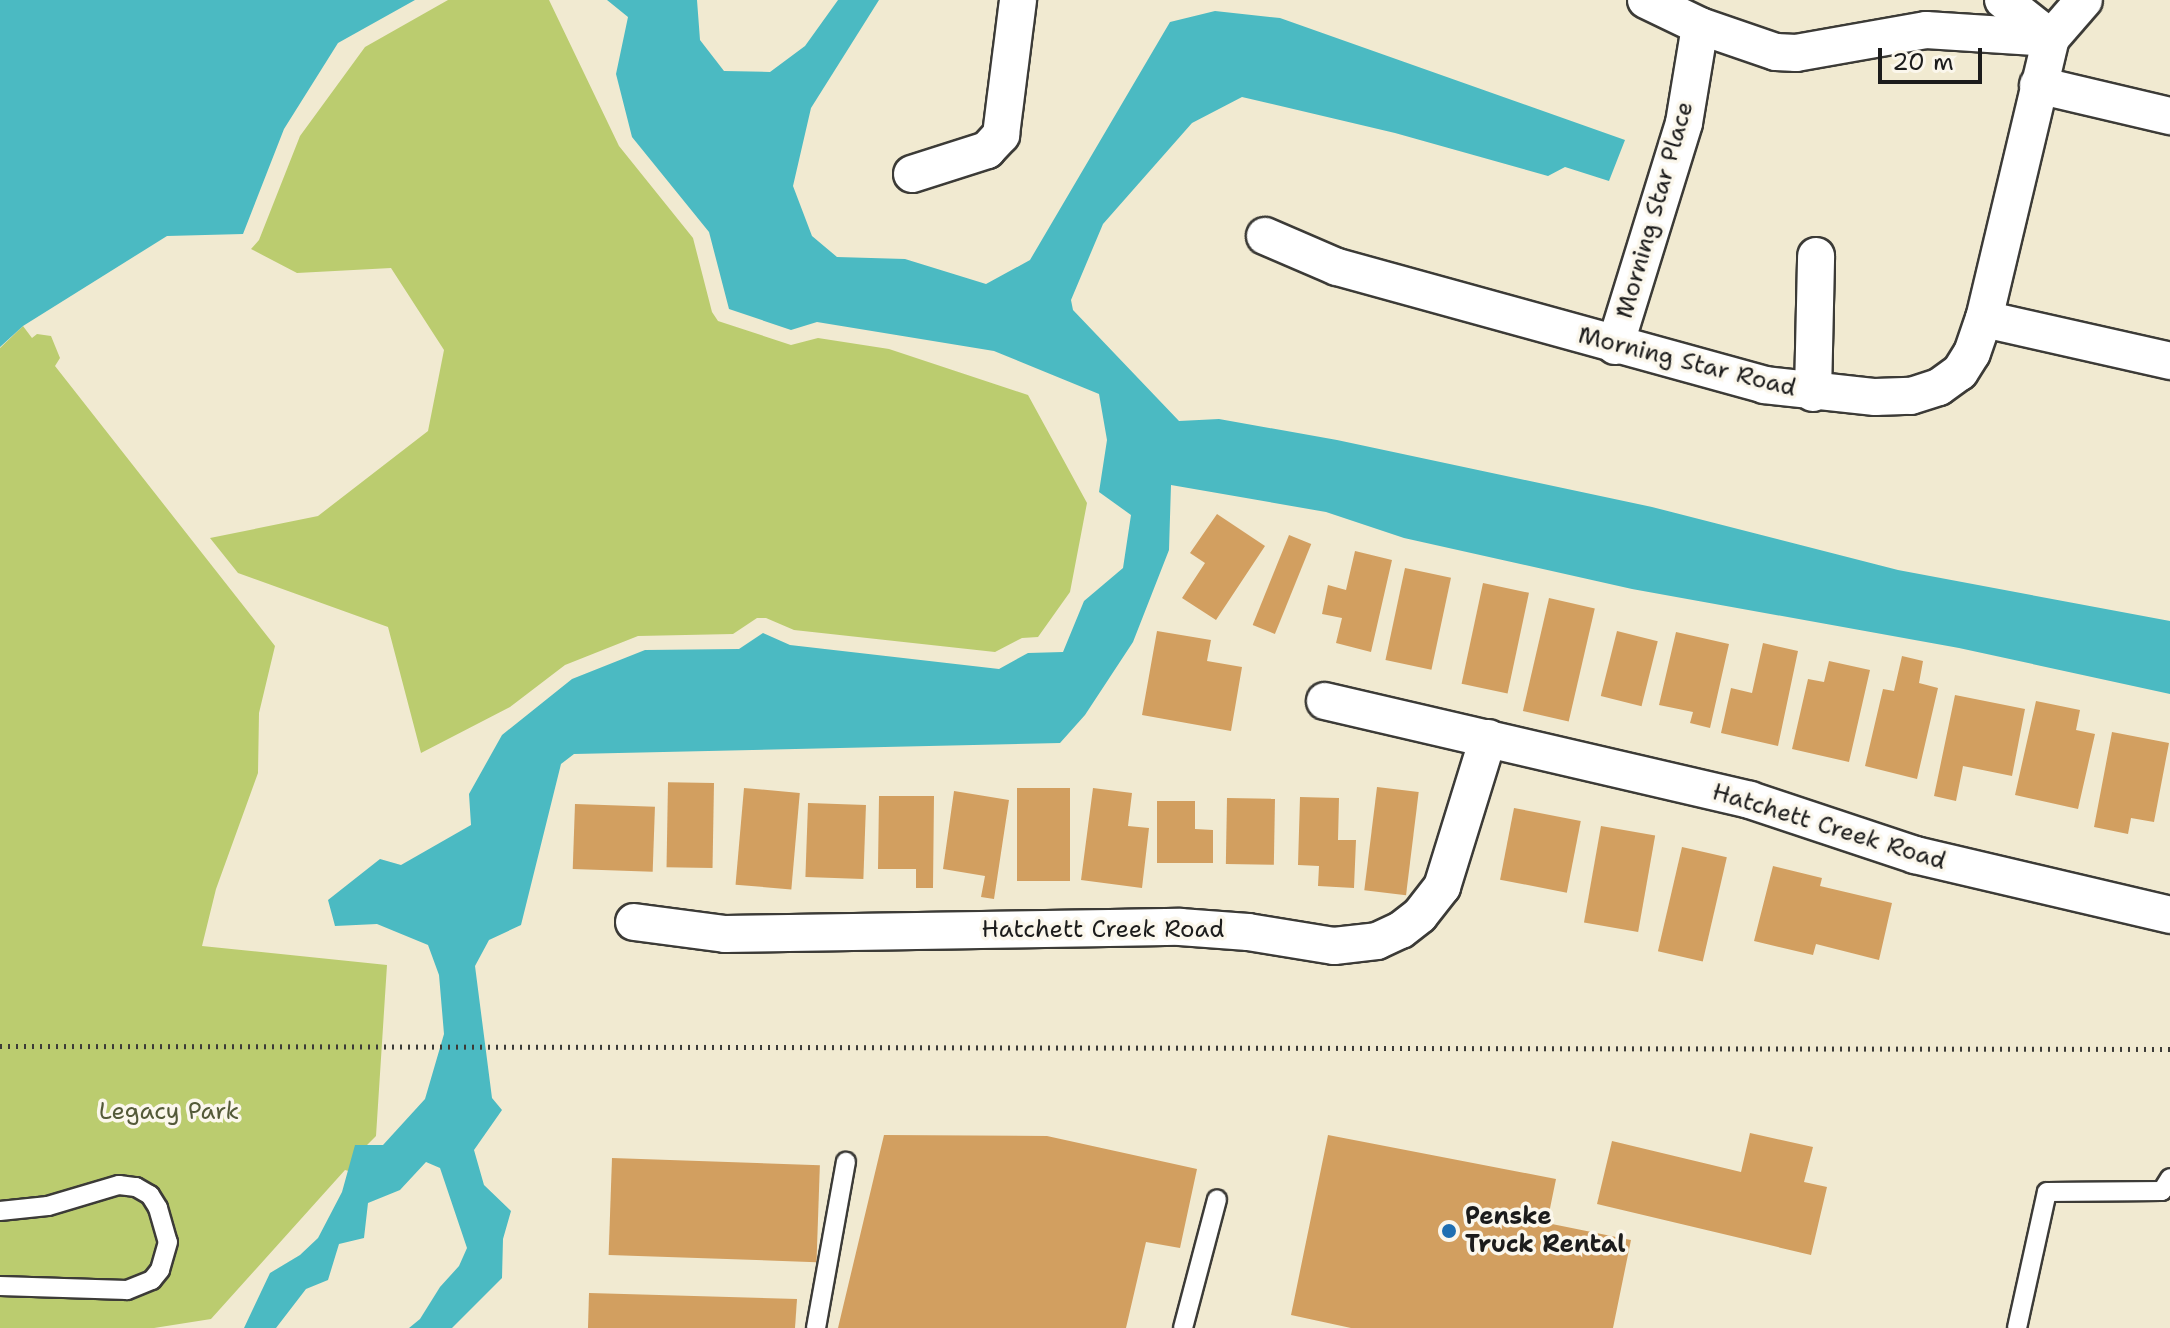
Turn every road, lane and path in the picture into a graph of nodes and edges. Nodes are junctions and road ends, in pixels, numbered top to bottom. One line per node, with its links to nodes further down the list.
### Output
1 (1018, 0): 9 (street)
2 (1646, 0): 5 (street)
3 (2003, 0): 6 (street)
4 (2084, 0): 6 (street, Morning Star Road)
5 (1700, 26): 6 (street); 13 (street, Morning Star Place)
6 (2051, 38): 7 (street, Morning Star Road)
7 (2038, 85): 8 (street); 12 (street, Morning Star Road)
8 (2170, 116)
9 (912, 174)
10 (1265, 236): 13 (street, Morning Star Road)
11 (1816, 256): 15 (street)
12 (1984, 319): 14 (street); 15 (street, Morning Star Road)
13 (1615, 346): 15 (street, Morning Star Road)
14 (2170, 361)
15 (1813, 393)
16 (1325, 701): 17 (street, Hatchett Creek Road)
17 (1488, 738): 18 (street, Hatchett Creek Road); 19 (street, Hatchett Creek Road)
18 (2170, 915)
19 (634, 922)
20 (0, 1046): 21 (path)
21 (2170, 1049)
22 (846, 1162): 27 (lane)
23 (2170, 1178): 29 (lane)
24 (1217, 1199): 28 (lane)
25 (0, 1211): 26 (lane)
26 (0, 1286)
27 (816, 1328)
28 (1183, 1328)
29 (2017, 1328)

